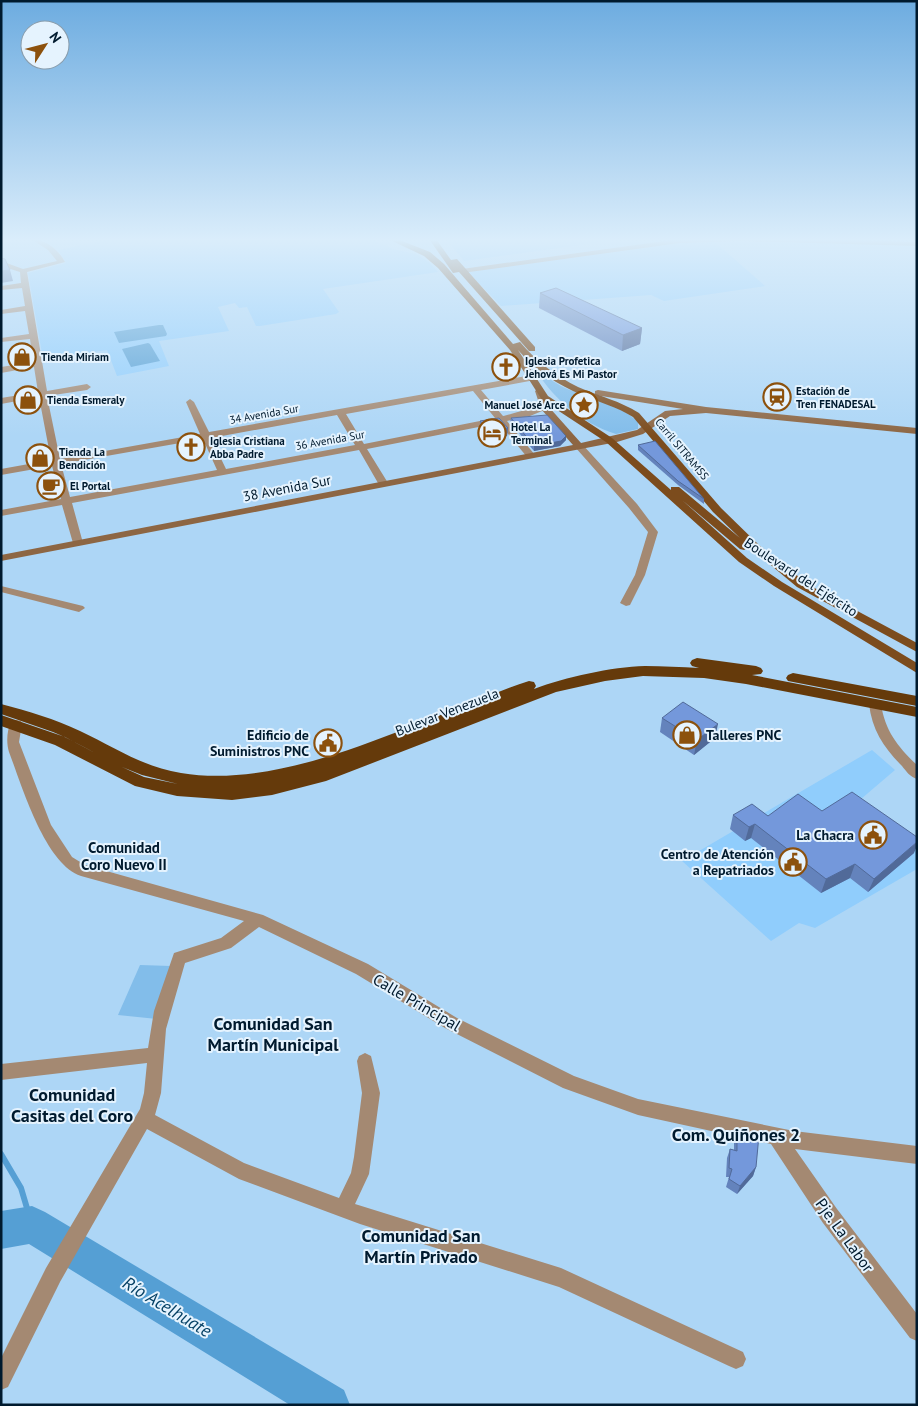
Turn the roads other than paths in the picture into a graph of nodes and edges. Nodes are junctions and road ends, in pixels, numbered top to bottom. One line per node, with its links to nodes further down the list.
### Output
1 (27, 305): 5 (street)
2 (474, 305): 12 (main road)
3 (485, 305): 9 (main road, Carril SITRAMSS)
4 (491, 305): 16 (main road)
5 (28, 308): 6 (street); 7 (street)
6 (1, 312)
7 (33, 336): 8 (street); 10 (street)
8 (1, 340)
9 (522, 351): 24 (main road, Carril SITRAMSS); 27 (main road, Carril SITRAMSS)
10 (38, 364): 11 (street); 17 (street)
11 (1, 370)
12 (532, 378): 14 (street, 34 Avenida Sur); 15 (main road)
13 (87, 387): 17 (street)
14 (475, 388): 22 (street, 34 Avenida Sur); 23 (street)
15 (539, 392): 20 (main road); 27 (main road)
16 (598, 393): 21 (main road); 24 (main road)
17 (43, 396): 18 (street); 31 (street)
18 (1, 401)
19 (190, 402): 26 (street)
20 (544, 407): 23 (street, 36 Avenida Sur); 28 (main road)
21 (706, 410): 24 (main road, 38 Avenida Sur); 25 (main road)
22 (340, 412): 26 (street, 34 Avenida Sur); 29 (street)
23 (501, 420): 29 (street, 36 Avenida Sur); 30 (street)
24 (651, 426): 27 (main road, 38 Avenida Sur); 39 (main road, Carril SITRAMSS)
25 (917, 431)
26 (206, 435): 31 (street, 34 Avenida Sur); 33 (street)
27 (613, 439): 28 (main road, 38 Avenida Sur); 39 (main road, Carril SITRAMSS); 44 (main road, Boulevard del Ejército)
28 (578, 445): 30 (main road, 38 Avenida Sur); 41 (street)
29 (362, 447): 33 (street, 36 Avenida Sur); 34 (street)
30 (530, 455): 34 (main road, 38 Avenida Sur)
31 (56, 463): 32 (street, 34 Avenida Sur); 35 (street)
32 (1, 472)
33 (223, 472): 35 (street, 36 Avenida Sur)
34 (383, 484): 37 (main road, 38 Avenida Sur)
35 (67, 501): 36 (street, 36 Avenida Sur); 37 (street)
36 (1, 513)
37 (78, 543): 38 (main road, 38 Avenida Sur)
38 (1, 558)
39 (806, 588): 43 (main road, Carril SITRAMSS)
40 (1, 589): 42 (street)
41 (626, 603)
42 (79, 608)
43 (917, 648)
44 (917, 669)
45 (917, 701): 47 (highway, Bulevar Venezuela)
46 (875, 704): 48 (highway, Bulevar Venezuela); 49 (highway, Bulevar Venezuela); 50 (street)
47 (1, 709)
48 (917, 712)
49 (8, 722): 51 (street, Calle Principal)
50 (917, 774)
51 (258, 918): 52 (street); 56 (street, Calle Principal)
52 (154, 1055): 54 (street); 55 (street)
53 (365, 1062): 58 (street)
54 (1, 1072)
55 (144, 1118): 58 (street); 61 (street)
56 (776, 1136): 57 (street, Calle Principal); 59 (street, Pje. La Labor)
57 (917, 1156)
58 (343, 1208): 60 (street)
59 (917, 1331)
60 (736, 1359)
61 (1, 1380)

